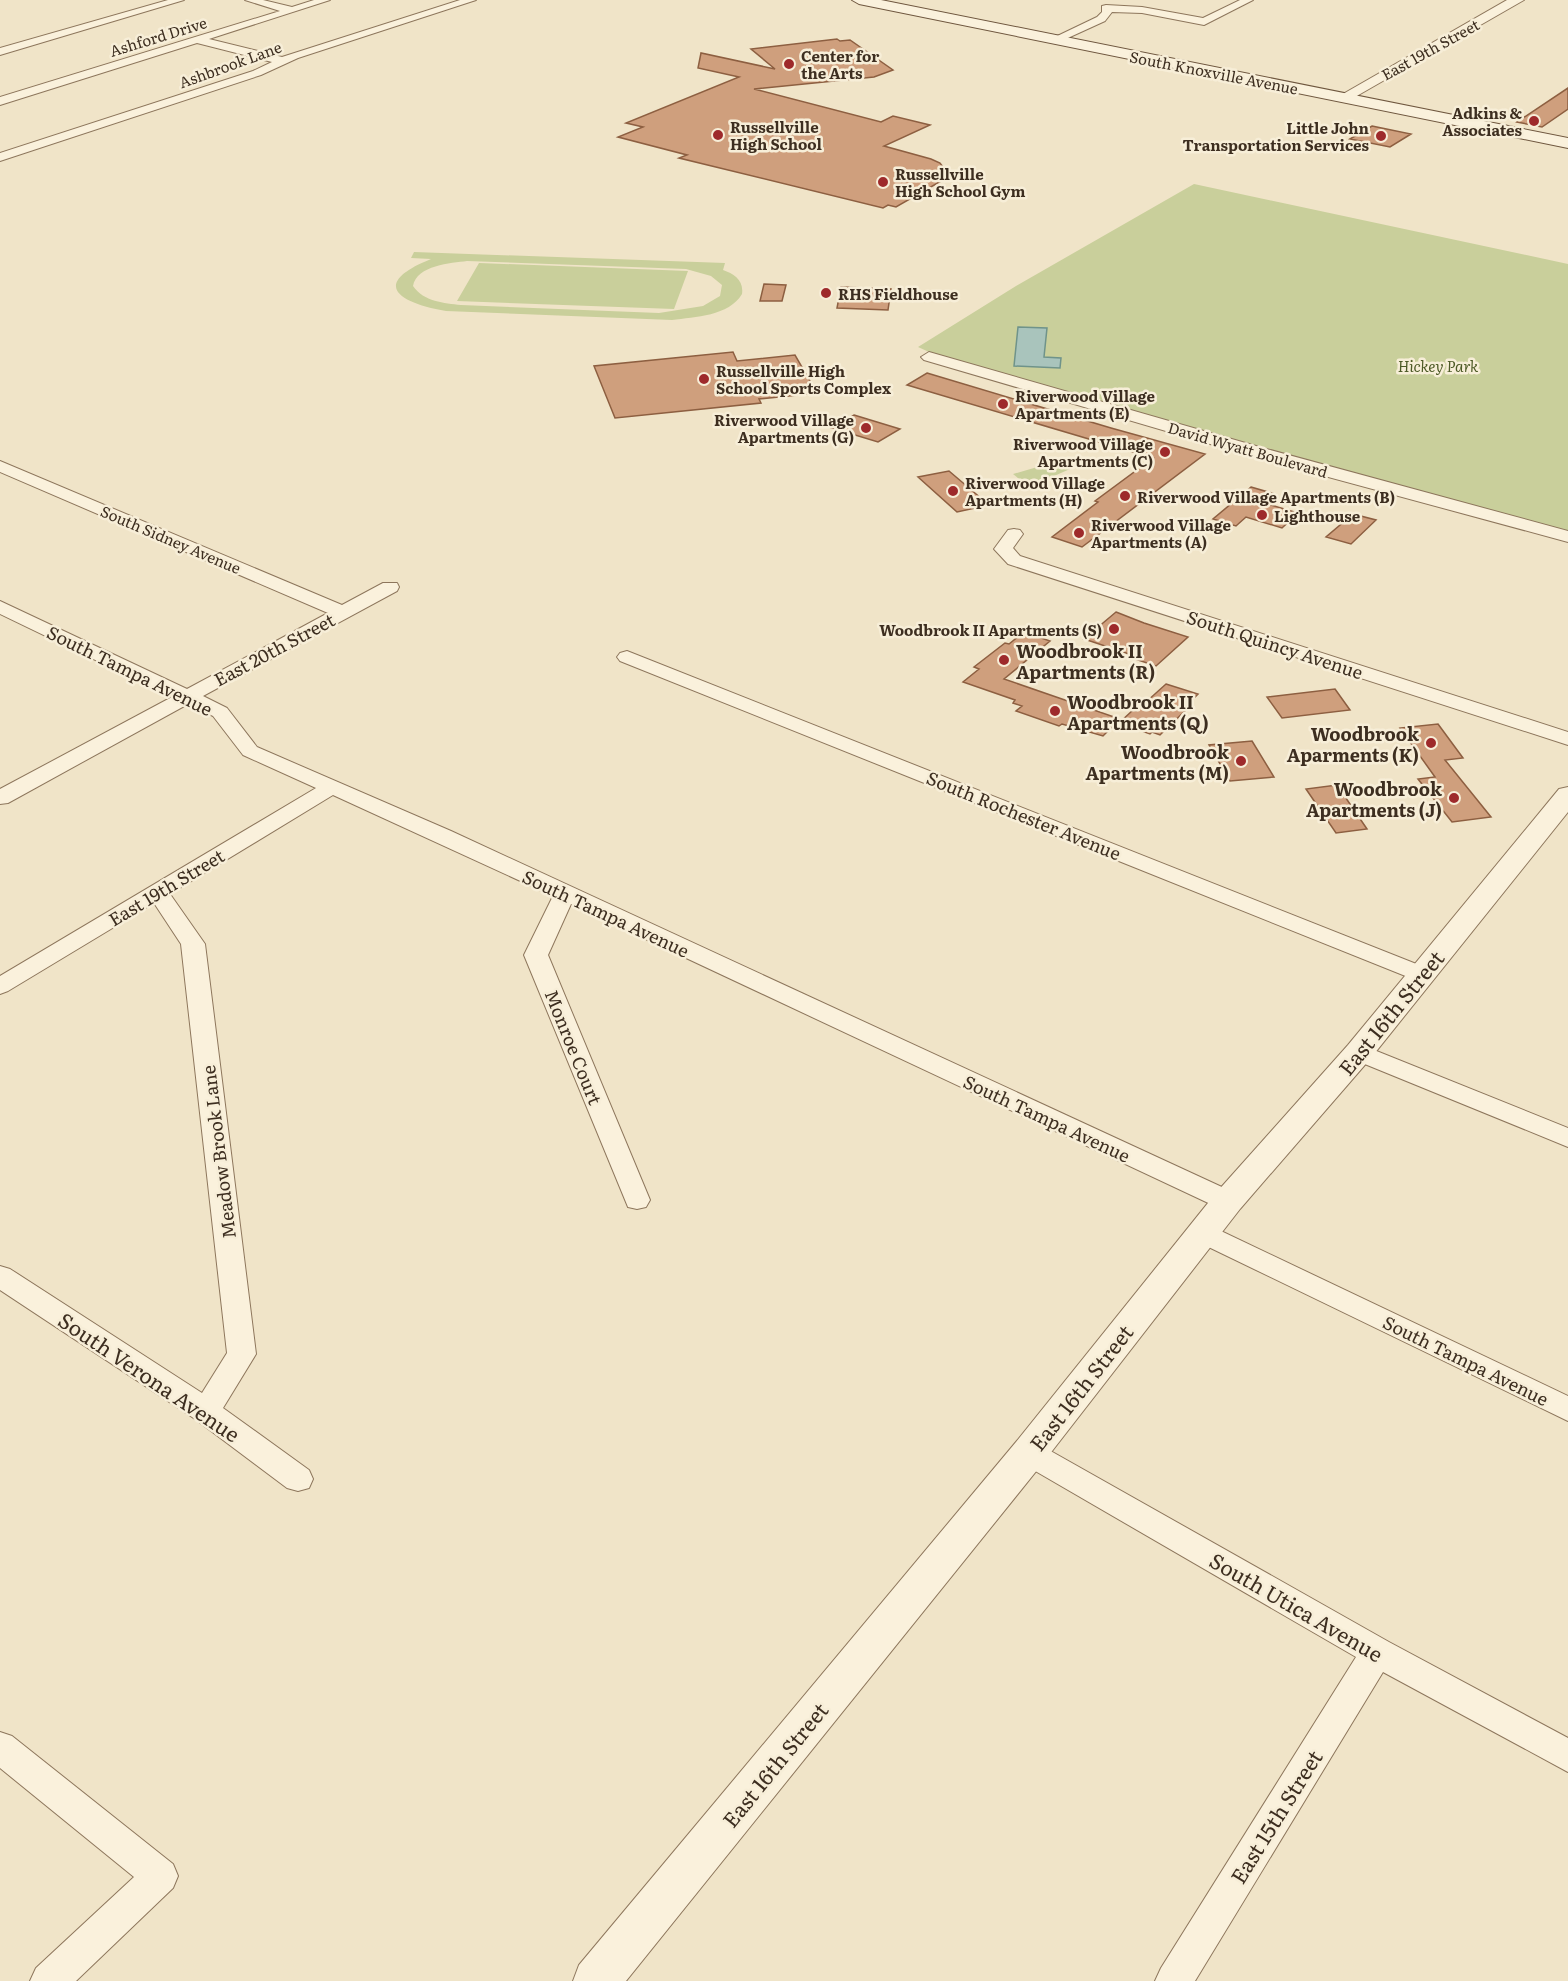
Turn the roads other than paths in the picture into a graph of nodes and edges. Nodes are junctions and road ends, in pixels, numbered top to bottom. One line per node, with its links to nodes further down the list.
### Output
1 (179, 0): 13 (street)
2 (250, 0): 10 (street)
3 (325, 0): 10 (street, Ashford Drive)
4 (471, 0): 14 (street, Ashbrook Lane)
5 (860, 0): 12 (main road, South Knoxville Avenue)
6 (1095, 0): 9 (street)
7 (1248, 0): 9 (street)
8 (1517, 0): 15 (street, East 19th Street)
9 (1106, 8): 12 (street)
10 (291, 10): 11 (street, Ashford Drive)
11 (198, 40): 14 (street); 16 (street, Ashford Drive)
12 (1055, 40): 15 (main road, South Knoxville Avenue)
13 (0, 52)
14 (283, 62): 18 (street, Ashbrook Lane)
15 (1343, 98): 17 (main road, South Knoxville Avenue)
16 (0, 100)
17 (1568, 142)
18 (0, 157)
19 (929, 357): 22 (street, David Wyatt Boulevard)
20 (0, 466): 25 (street, South Sidney Avenue)
21 (1014, 534): 28 (street, South Quincy Avenue)
22 (1568, 537)
23 (390, 587): 25 (street, East 20th Street)
24 (0, 607): 27 (street, South Tampa Avenue)
25 (342, 612): 27 (street, East 20th Street)
26 (627, 657): 34 (street, South Rochester Avenue)
27 (188, 696): 29 (street, South Tampa Avenue); 30 (street, East 20th Street)
28 (1568, 739)
29 (332, 787): 32 (street, East 19th Street); 33 (street, South Tampa Avenue)
30 (4, 791)
31 (1568, 795): 34 (street, East 16th Street)
32 (158, 892): 35 (street, East 19th Street); 43 (street, Meadow Brook Lane)
33 (565, 894): 38 (street, Monroe Court); 39 (street, South Tampa Avenue)
34 (1421, 974): 36 (street, East 16th Street)
35 (0, 986)
36 (1359, 1052): 37 (street); 39 (street, East 16th Street)
37 (1568, 1138)
38 (637, 1200)
39 (1228, 1201): 40 (street, East 16th Street)
40 (1202, 1232): 42 (street, South Tampa Avenue); 44 (street, East 16th Street)
41 (0, 1276): 43 (street, South Verona Avenue)
42 (1568, 1409)
43 (206, 1411): 45 (street, South Verona Avenue)
44 (1029, 1453): 46 (street, South Utica Avenue); 50 (street, East 16th Street)
45 (298, 1479)
46 (1377, 1652): 48 (street, South Utica Avenue); 51 (street, East 15th Street)
47 (0, 1746): 49 (street)
48 (1568, 1756)
49 (49, 1981)
50 (596, 1981)
51 (1174, 1981)

